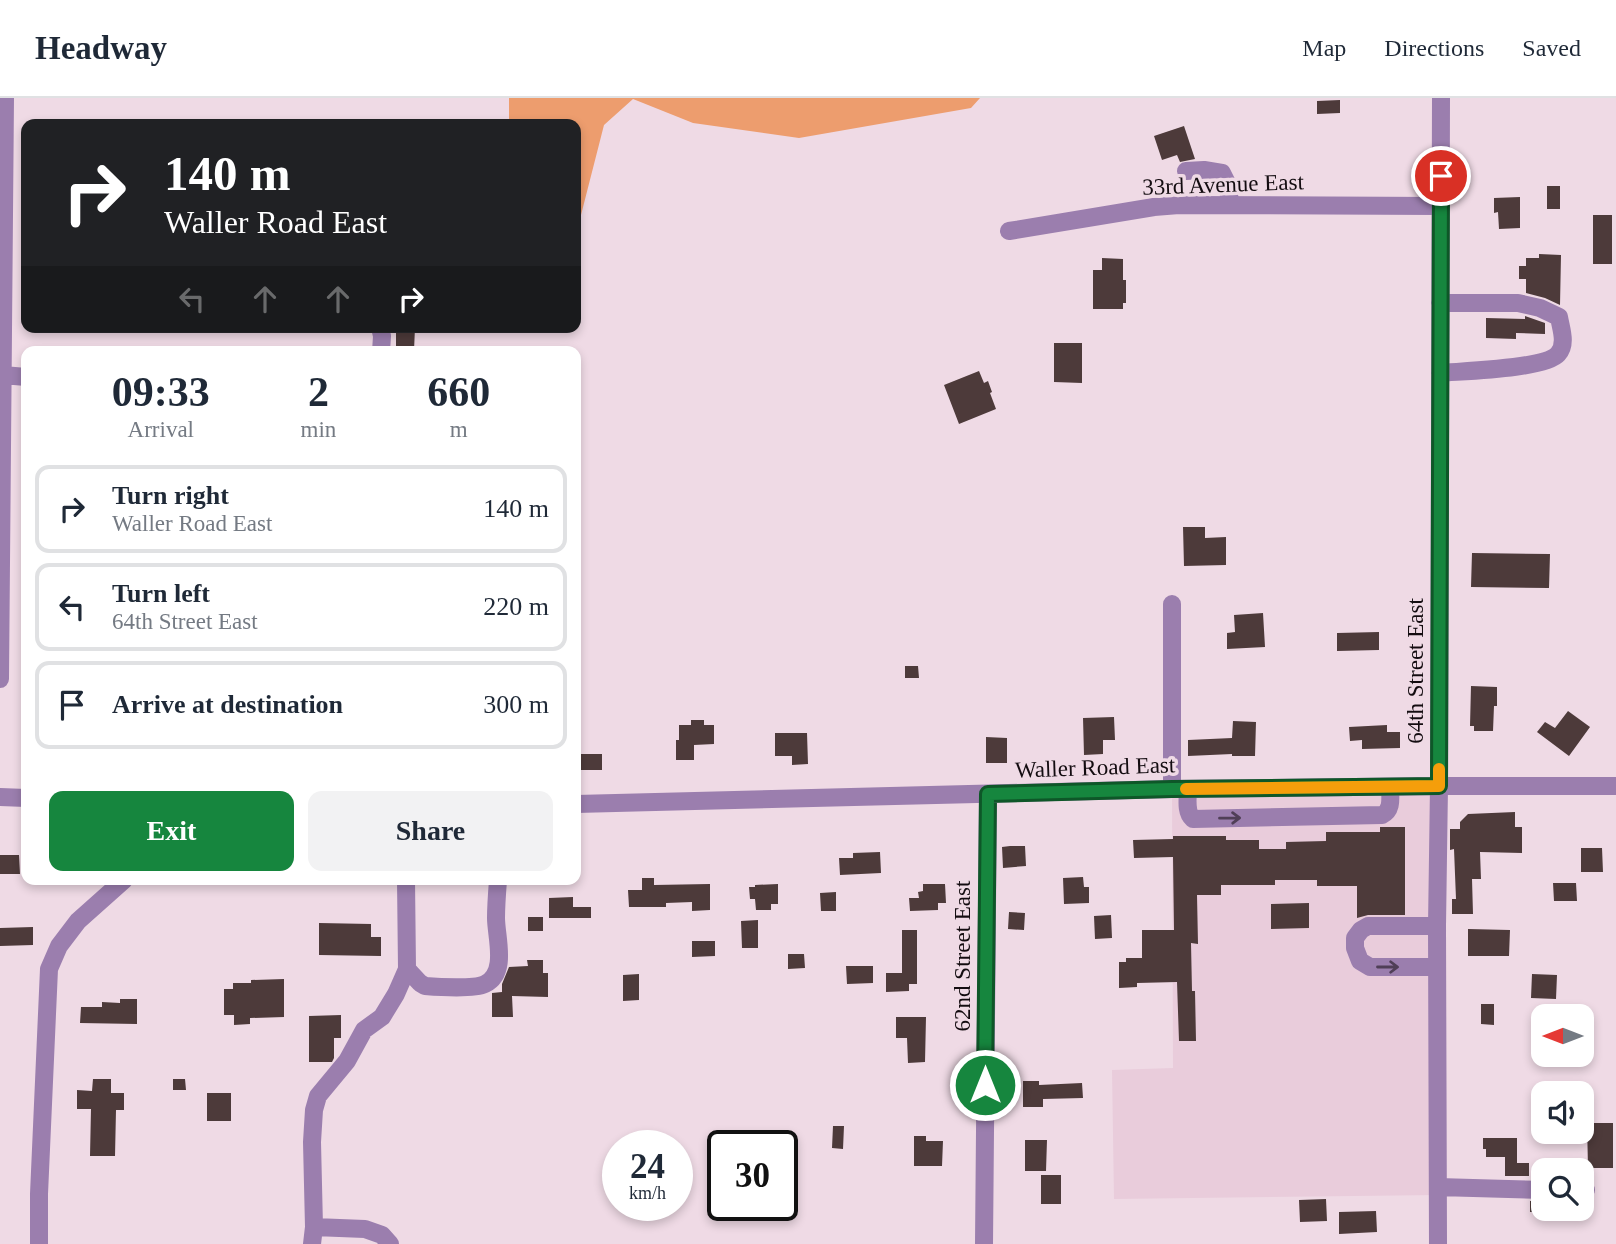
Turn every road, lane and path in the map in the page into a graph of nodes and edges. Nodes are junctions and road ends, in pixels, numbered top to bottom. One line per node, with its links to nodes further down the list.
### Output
1 (5, 98): 4 (street)
2 (1441, 98): 6 (street, 64th Street East)
3 (1186, 171): 5 (street)
4 (2, 183): 9 (street)
5 (1231, 205): 6 (street, 33rd Avenue East); 7 (street, 33rd Avenue East)
6 (1440, 206): 8 (street, 64th Street East)
7 (1009, 231)
8 (1440, 303): 10 (street, 64th Street East); 10 (street)
9 (2, 371): 11 (street); 13 (street)
10 (1440, 373): 14 (street, 64th Street East)
11 (21, 376)
12 (1172, 604): 18 (street)
13 (0, 679)
14 (1439, 786): 15 (street, Waller Road East); 16 (street, Waller Road East); 27 (street, 64th Street East)
15 (1616, 786)
16 (1390, 787): 17 (street, Waller Road East); 23 (street)
17 (1310, 788): 18 (street, Waller Road East); 23 (street)
18 (1180, 789): 19 (street, Waller Road East); 23 (street, one-way to 23)
19 (988, 794): 22 (street, Waller Road East); 35 (street, 62nd Street East)
20 (0, 797): 21 (street)
21 (21, 798)
22 (581, 804)
23 (1310, 817)
24 (118, 885): 33 (street)
25 (407, 885): 29 (street)
26 (498, 885): 29 (street)
27 (1437, 926): 28 (street, 64th Street East); 28 (street, one-way to 28)
28 (1437, 967): 30 (street, 64th Street East)
29 (407, 969): 32 (street)
30 (1438, 1187): 31 (street); 36 (street, 64th Street East)
31 (1531, 1190)
32 (313, 1236): 34 (street)
33 (39, 1244)
34 (390, 1244)
35 (984, 1244)
36 (1438, 1244)

